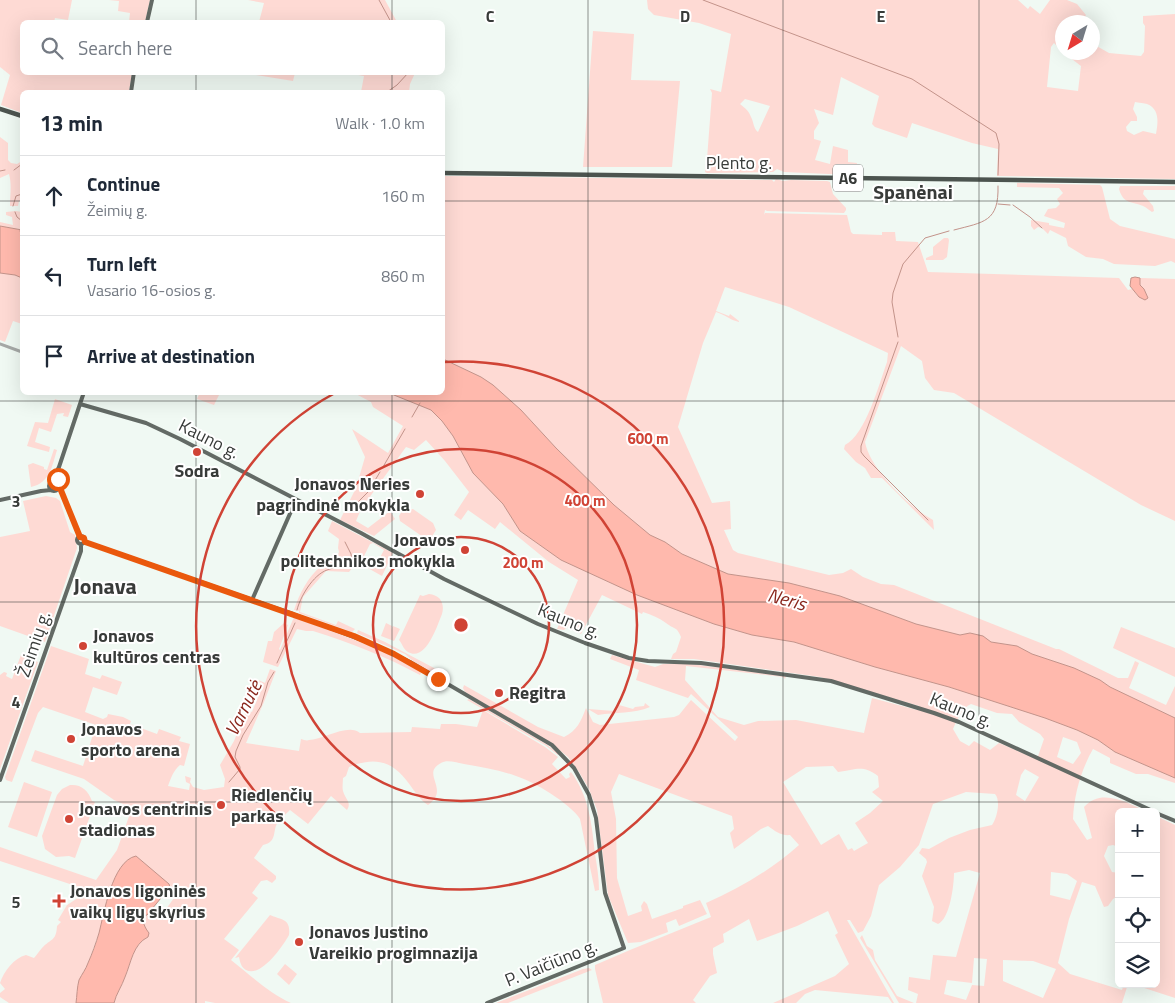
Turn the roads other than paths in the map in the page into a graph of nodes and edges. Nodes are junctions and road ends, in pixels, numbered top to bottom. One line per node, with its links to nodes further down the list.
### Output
1 (152, 0): 2 (main road)
2 (147, 20)
3 (134, 75): 4 (main road)
4 (131, 90)
5 (0, 109): 6 (highway)
6 (20, 115)
7 (445, 173): 8 (highway, Plento g. / A6)
8 (1175, 182)
9 (0, 344): 10 (street)
10 (20, 351)
11 (83, 395): 12 (main road)
12 (80, 404): 13 (main road); 20 (main road, Kauno g.)
13 (58, 467): 14 (main road); 15 (main road)
14 (50, 483): 15 (main road); 16 (main road); 17 (main road)
15 (58, 484): 17 (main road); 18 (main road)
16 (41, 491): 17 (main road); 19 (main road)
17 (52, 491): 18 (main road)
18 (64, 499): 21 (main road)
19 (0, 500)
20 (296, 500): 22 (main road); 24 (main road, Kauno g.)
21 (83, 543): 22 (main road); 23 (main road, Žeimių g.)
22 (252, 600): 27 (main road, P. Vaičiūno g.)
23 (0, 780)
24 (1147, 808)
25 (1160, 814): 26 (main road, Kauno g.)
26 (1175, 821)
27 (487, 1003)

